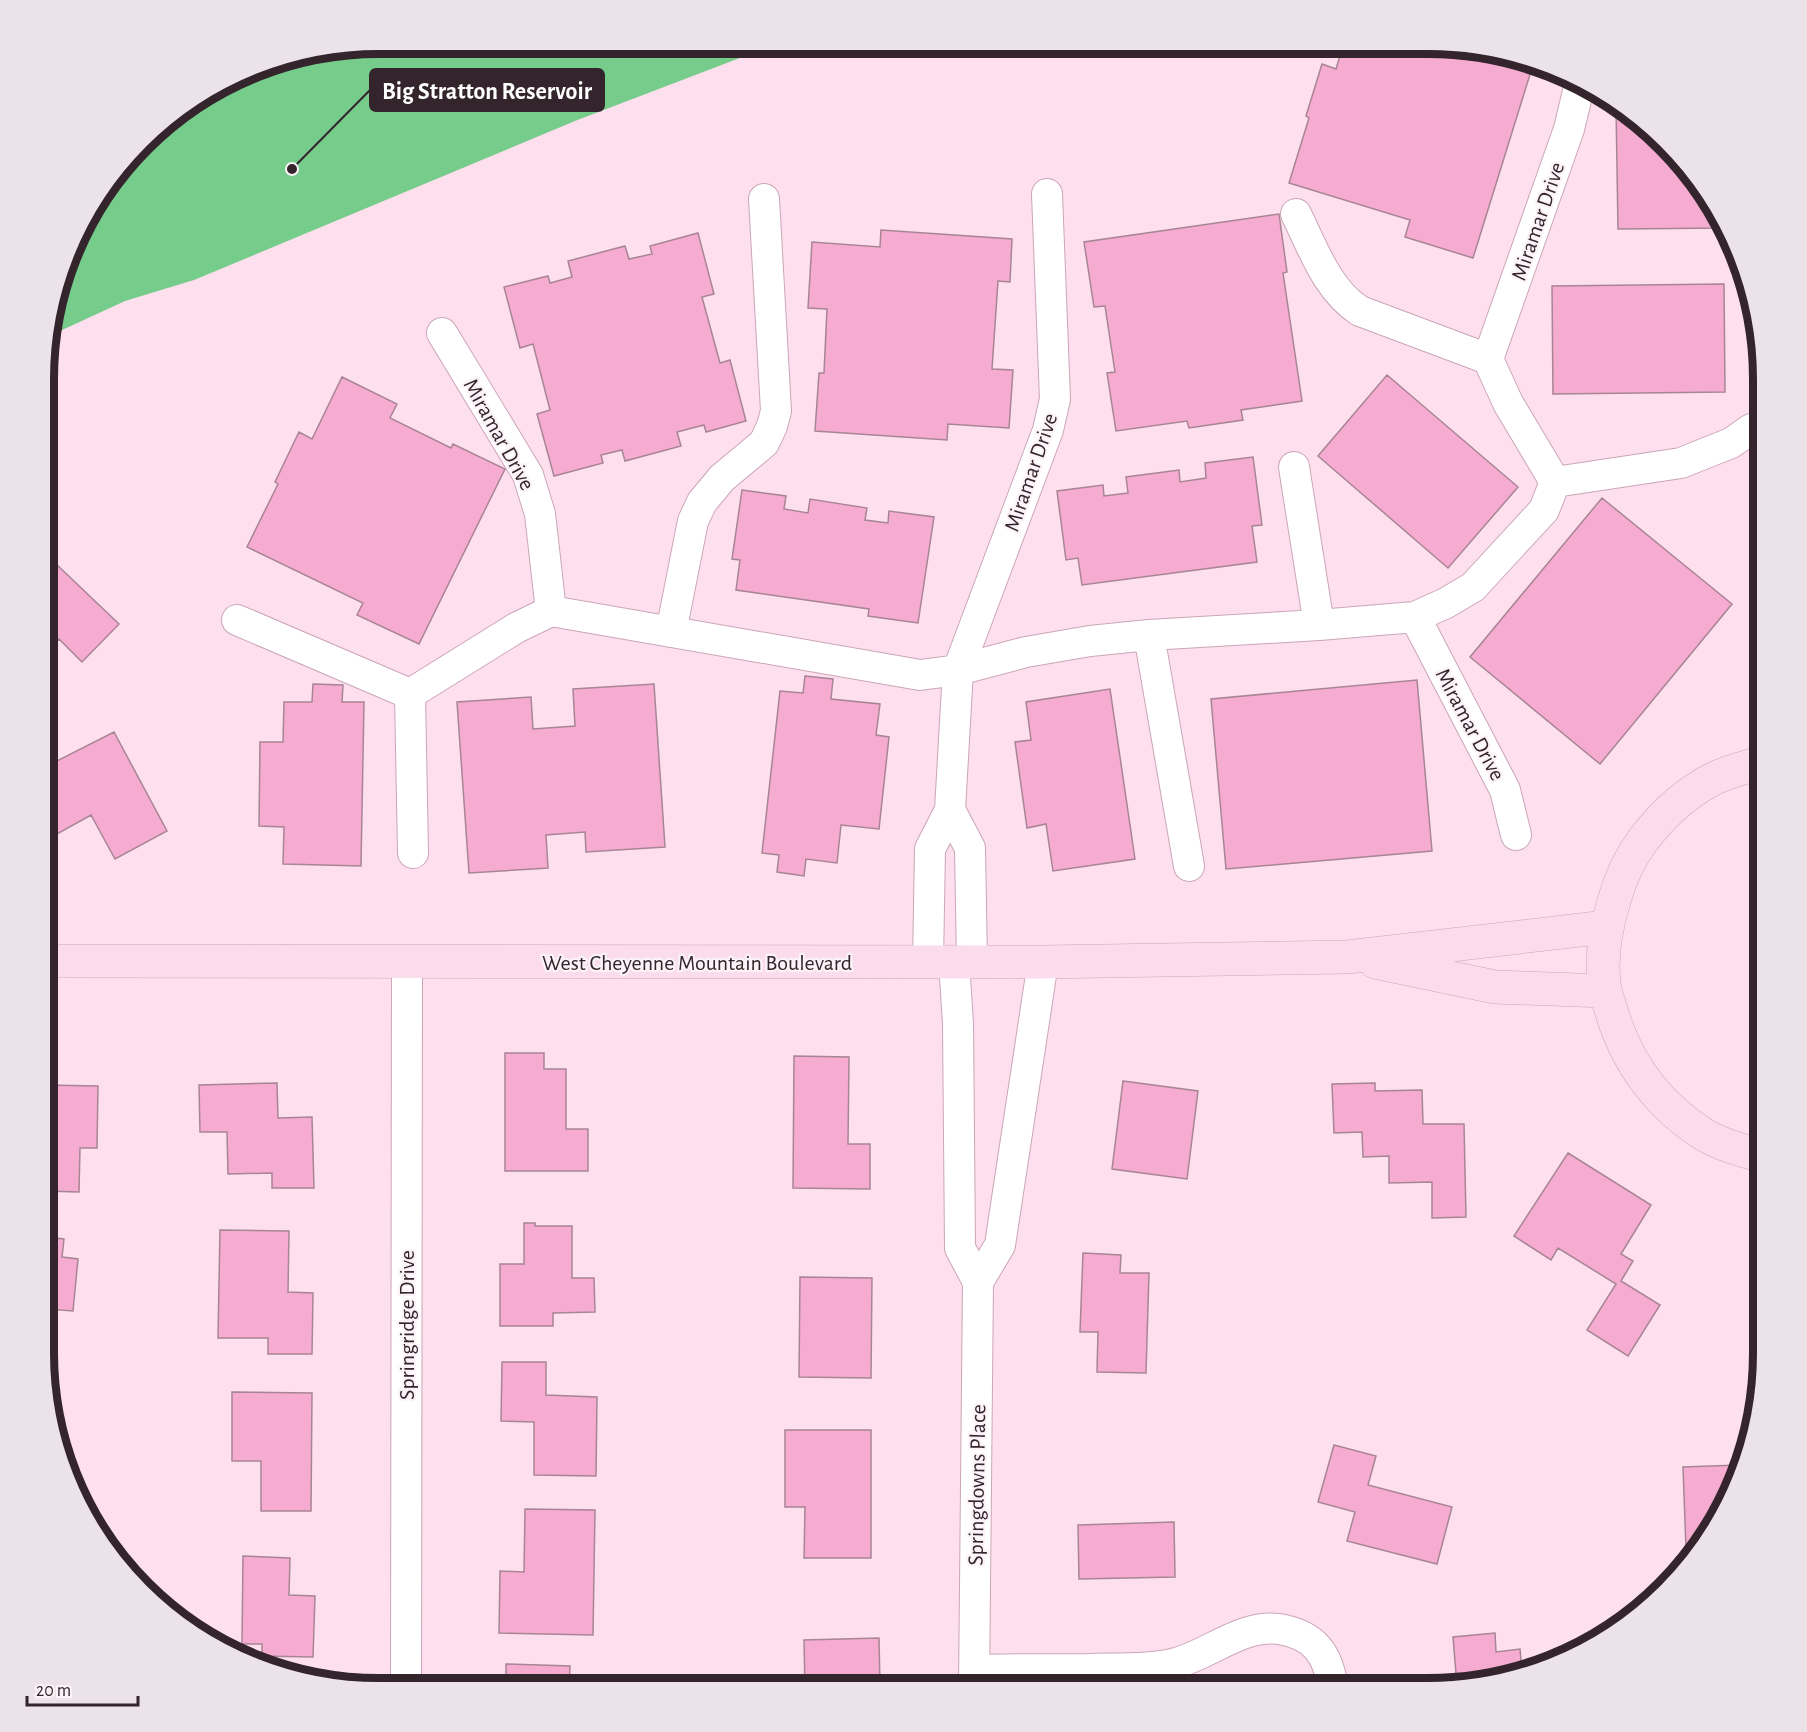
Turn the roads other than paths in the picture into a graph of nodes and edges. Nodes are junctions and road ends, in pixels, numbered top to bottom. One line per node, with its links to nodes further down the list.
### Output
1 (1578, 91): 6 (street, Miramar Drive)
2 (1047, 194): 16 (street, Miramar Drive)
3 (764, 199): 14 (street)
4 (1296, 214): 6 (street)
5 (442, 333): 10 (street, Miramar Drive)
6 (1488, 359): 9 (street)
7 (1751, 429): 9 (street)
8 (1294, 467): 13 (street)
9 (1555, 482): 11 (street)
10 (551, 611): 14 (street); 17 (street)
11 (1415, 617): 13 (street); 20 (street, Miramar Drive)
12 (237, 620): 17 (street)
13 (1319, 625): 15 (street)
14 (671, 632): 16 (street)
15 (1149, 635): 16 (street); 22 (street)
16 (958, 670): 19 (street, Miramar Drive)
17 (410, 694): 21 (street)
18 (1753, 765): 23 (street)
19 (950, 810): 27 (street); 27 (street, Miramar Drive)
20 (1516, 835)
21 (413, 853)
22 (1189, 866)
23 (1606, 927): 24 (street, West Cheyenne Mountain Boulevard); 29 (street)
24 (1347, 957): 28 (street, West Cheyenne Mountain Boulevard); 29 (street, West Cheyenne Mountain Boulevard)
25 (54, 961): 26 (street, West Cheyenne Mountain Boulevard)
26 (407, 962): 27 (street, West Cheyenne Mountain Boulevard); 32 (street, Springridge Drive)
27 (951, 962): 28 (street, West Cheyenne Mountain Boulevard); 31 (street, Springdowns Place)
28 (1043, 962): 31 (street)
29 (1605, 991): 30 (street)
30 (1753, 1153)
31 (978, 1282): 33 (street, Springdowns Place)
32 (406, 1678)
33 (974, 1678)
34 (989, 1678): 35 (street)
35 (1332, 1678)

